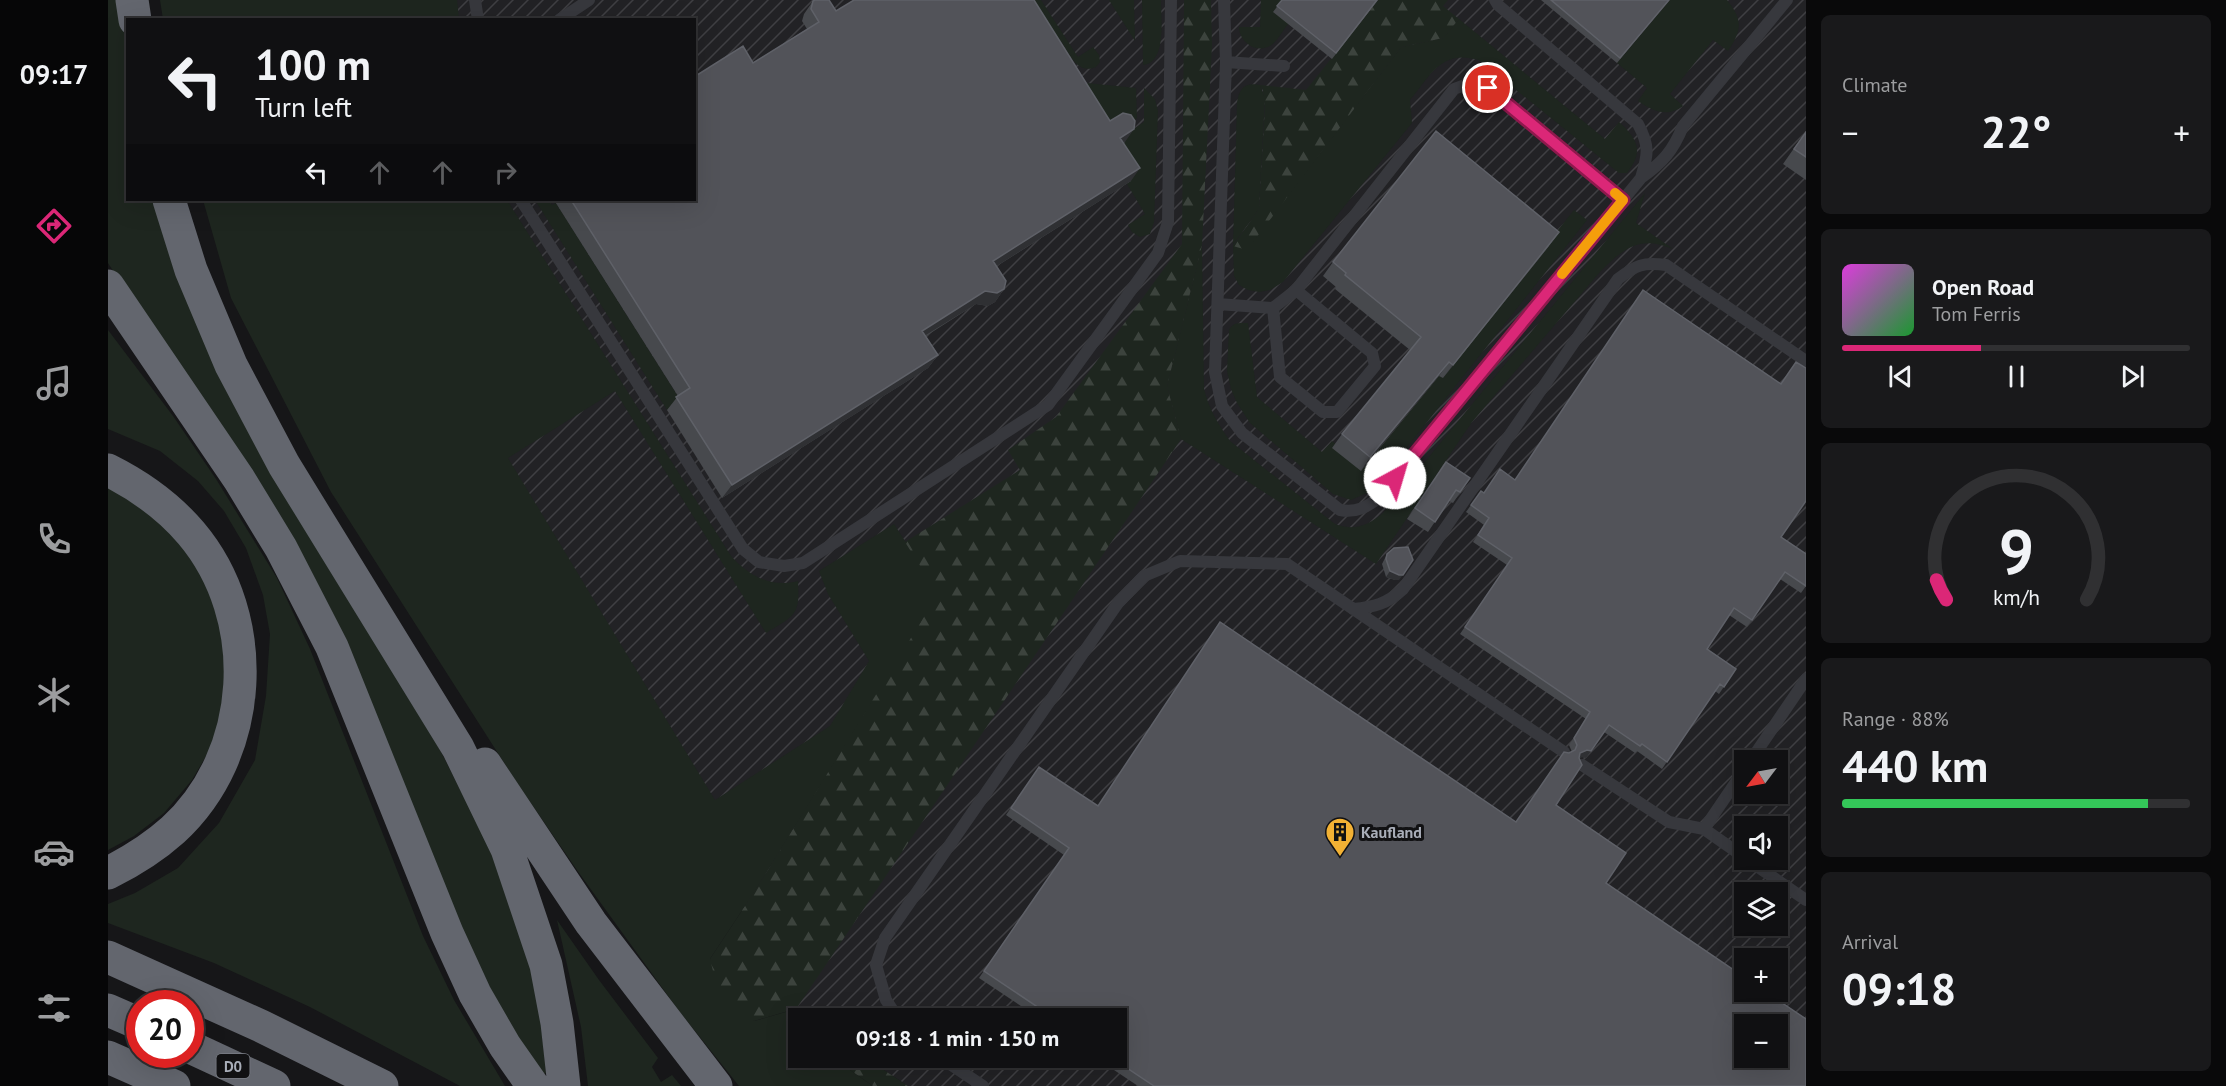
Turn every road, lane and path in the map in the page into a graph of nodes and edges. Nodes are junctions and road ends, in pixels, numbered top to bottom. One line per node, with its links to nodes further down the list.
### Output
1 (132, 0): 8 (highway)
2 (475, 0): 9 (lane)
3 (589, 0): 10 (lane)
4 (1171, 0): 16 (lane)
5 (1224, 0): 11 (lane)
6 (1495, 0): 13 (lane)
7 (1787, 0): 13 (lane)
8 (135, 18)
9 (478, 18)
10 (562, 18)
11 (1226, 62): 12 (lane); 19 (lane)
12 (1284, 66)
13 (1641, 177): 14 (lane)
14 (1623, 200): 18 (lane); 19 (lane)
15 (169, 201): 23 (highway)
16 (522, 201)
17 (108, 286): 45 (highway)
18 (1296, 290): 20 (lane); 20 (lane)
19 (1218, 304): 20 (lane)
20 (1273, 308)
21 (1806, 361): 24 (lane)
22 (108, 470): 33 (highway)
23 (353, 579): 46 (highway); 47 (highway)
24 (1353, 609): 27 (lane); 36 (lane)
25 (1806, 679): 26 (lane)
26 (1758, 750)
27 (1564, 752)
28 (1582, 765): 30 (lane)
29 (1734, 785): 30 (lane)
30 (1704, 829): 31 (lane)
31 (1734, 850)
32 (1763, 870): 34 (lane)
33 (108, 873)
34 (1806, 900)
35 (108, 957): 44 (highway)
36 (891, 1008)
37 (108, 1010): 38 (highway)
38 (126, 1018)
39 (204, 1054): 43 (highway, D0)
40 (108, 1057): 42 (highway)
41 (956, 1068): 48 (lane)
42 (174, 1086)
43 (274, 1086)
44 (382, 1086)
45 (532, 1086)
46 (564, 1086)
47 (716, 1086)
48 (982, 1086)

